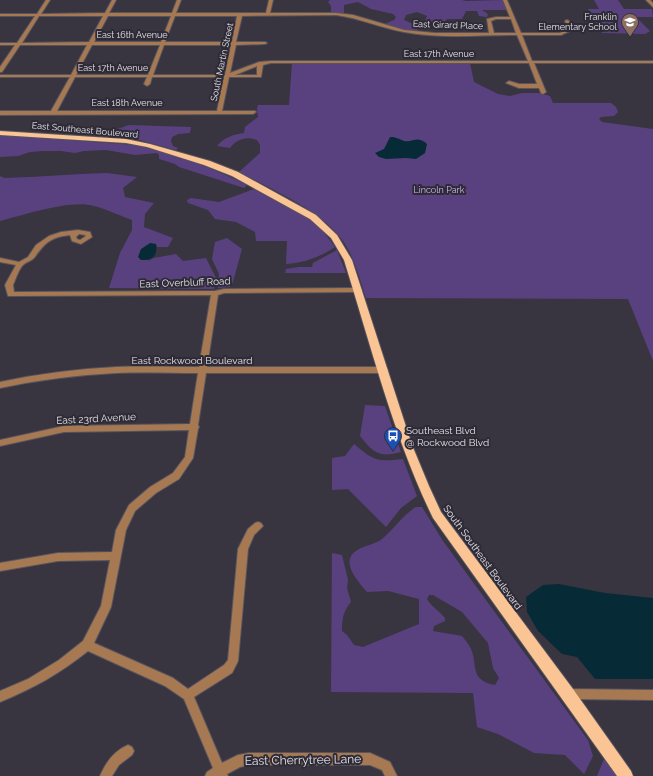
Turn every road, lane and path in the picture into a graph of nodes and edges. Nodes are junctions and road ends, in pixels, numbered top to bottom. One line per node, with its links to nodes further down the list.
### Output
1 (48, 0): 12 (street)
2 (114, 0): 13 (street)
3 (179, 0): 8 (street)
4 (271, 0): 10 (street)
5 (505, 0): 14 (street)
6 (648, 0): 7 (street)
7 (653, 6)
8 (173, 14): 9 (street, East Girard Place); 13 (street, East Girard Place); 19 (street)
9 (240, 14): 10 (street, East Girard Place); 20 (street, South Martin Street)
10 (268, 14): 16 (street, East Girard Place)
11 (0, 15): 12 (street, East Girard Place)
12 (38, 15): 13 (street, East Girard Place); 23 (street)
13 (106, 15): 18 (street)
14 (512, 18): 16 (street); 17 (street)
15 (567, 21): 17 (street, East Girard Place)
16 (492, 34): 17 (street, East Girard Place)
17 (519, 34): 24 (street)
18 (90, 43): 19 (street, East 16th Avenue); 23 (street, East 16th Avenue); 29 (street)
19 (162, 43): 20 (street, East 16th Avenue); 30 (street)
20 (234, 43): 21 (street, East 16th Avenue); 31 (street, South Martin Street)
21 (265, 43)
22 (0, 44): 23 (street, East 16th Avenue)
23 (18, 44): 27 (street)
24 (530, 62): 25 (street, East 17th Avenue); 26 (street, East 17th Avenue); 34 (street)
25 (653, 62)
26 (261, 63): 31 (street, East 17th Avenue); 31 (street, East 17th Avenue)
27 (0, 71)
28 (0, 76): 29 (street, East 17th Avenue)
29 (72, 76): 30 (street, East 17th Avenue); 39 (street)
30 (150, 76): 31 (street, East 17th Avenue); 33 (street)
31 (227, 76): 36 (street, South Martin Street)
32 (509, 83): 34 (street)
33 (147, 84)
34 (540, 86): 35 (street)
35 (543, 92)
36 (219, 112): 37 (street, East 18th Avenue); 39 (street, East 18th Avenue)
37 (253, 112)
38 (0, 113): 39 (street, East 18th Avenue)
39 (53, 113)
40 (0, 133): 41 (main road, East Southeast Boulevard)
41 (235, 174): 45 (main road, South Southeast Boulevard)
42 (76, 233): 44 (street)
43 (0, 260): 44 (street)
44 (20, 264): 46 (street, East Overbluff Road)
45 (358, 290): 46 (street, East Overbluff Road); 47 (main road, South Southeast Boulevard)
46 (215, 293): 48 (street)
47 (384, 370): 48 (street, East Rockwood Boulevard); 56 (main road, South Southeast Boulevard)
48 (204, 371): 49 (street, East Rockwood Boulevard); 50 (street)
49 (0, 385)
50 (195, 427): 51 (street, East 23rd Avenue); 53 (street)
51 (0, 443)
52 (258, 526): 57 (street)
53 (116, 556): 54 (street); 55 (street)
54 (0, 567)
55 (87, 645): 57 (street); 59 (street)
56 (568, 694): 58 (street); 64 (main road, South Southeast Boulevard)
57 (188, 695): 62 (street)
58 (653, 695)
59 (0, 697)
60 (128, 751): 63 (street)
61 (389, 771): 62 (street, East Cherrytree Lane)
62 (218, 774)
63 (106, 776)
64 (626, 776)

